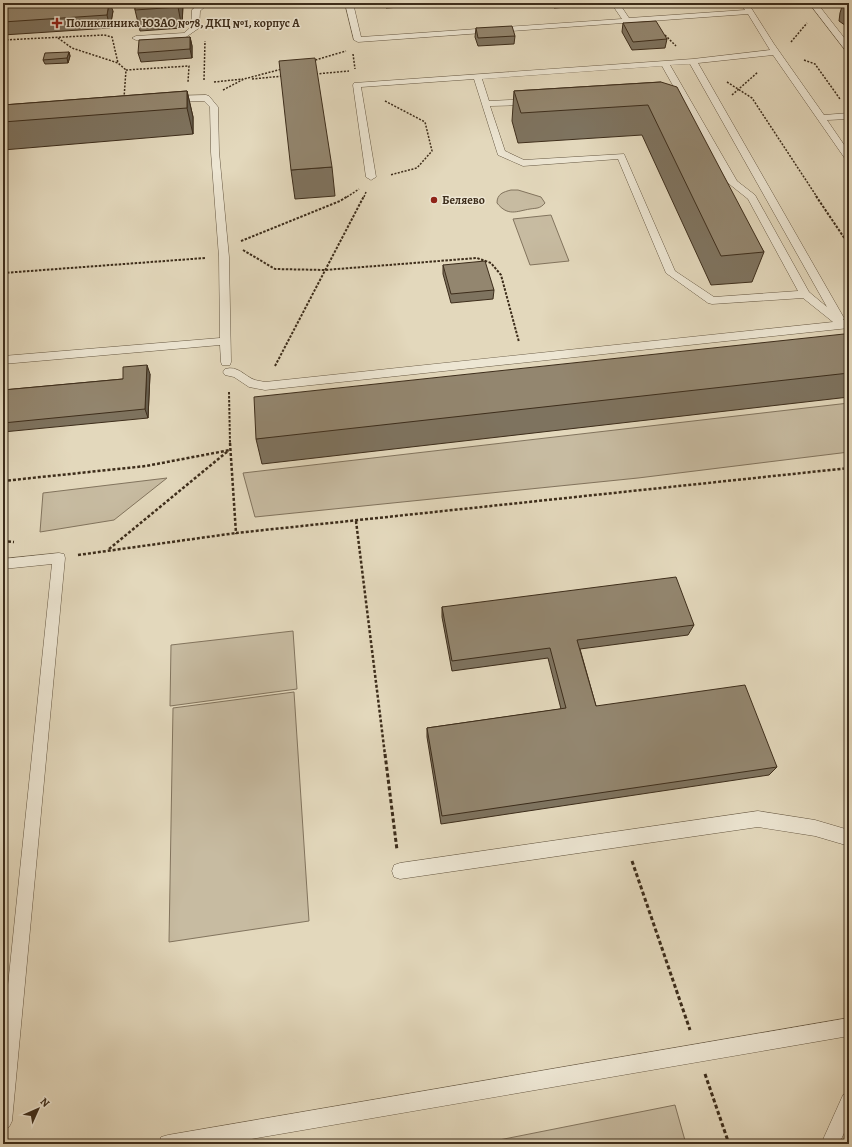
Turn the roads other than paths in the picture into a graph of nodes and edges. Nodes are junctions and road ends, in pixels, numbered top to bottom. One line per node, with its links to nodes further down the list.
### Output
1 (206, 3): 8 (lane)
2 (349, 3): 7 (lane)
3 (615, 3): 7 (lane)
4 (744, 3): 6 (lane)
5 (817, 5): 9 (lane)
6 (751, 12): 7 (lane); 10 (lane)
7 (626, 20)
8 (136, 38)
9 (849, 49)
10 (776, 54): 11 (lane); 18 (lane)
11 (693, 61): 12 (lane); 22 (lane)
12 (665, 63): 13 (lane); 21 (lane)
13 (477, 76): 16 (lane); 20 (lane)
14 (160, 100): 23 (lane)
15 (541, 101): 16 (lane)
16 (486, 104): 21 (lane)
17 (849, 116): 18 (lane)
18 (821, 118): 19 (lane)
19 (849, 158)
20 (371, 177)
21 (805, 294): 22 (lane)
22 (846, 324): 23 (lane)
23 (225, 341): 24 (lane)
24 (3, 360)
25 (3, 564): 30 (lane)
26 (849, 838): 27 (lane)
27 (400, 871)
28 (849, 1027): 31 (lane)
29 (849, 1101): 32 (lane)
30 (3, 1121)
31 (168, 1144)
32 (830, 1144)

